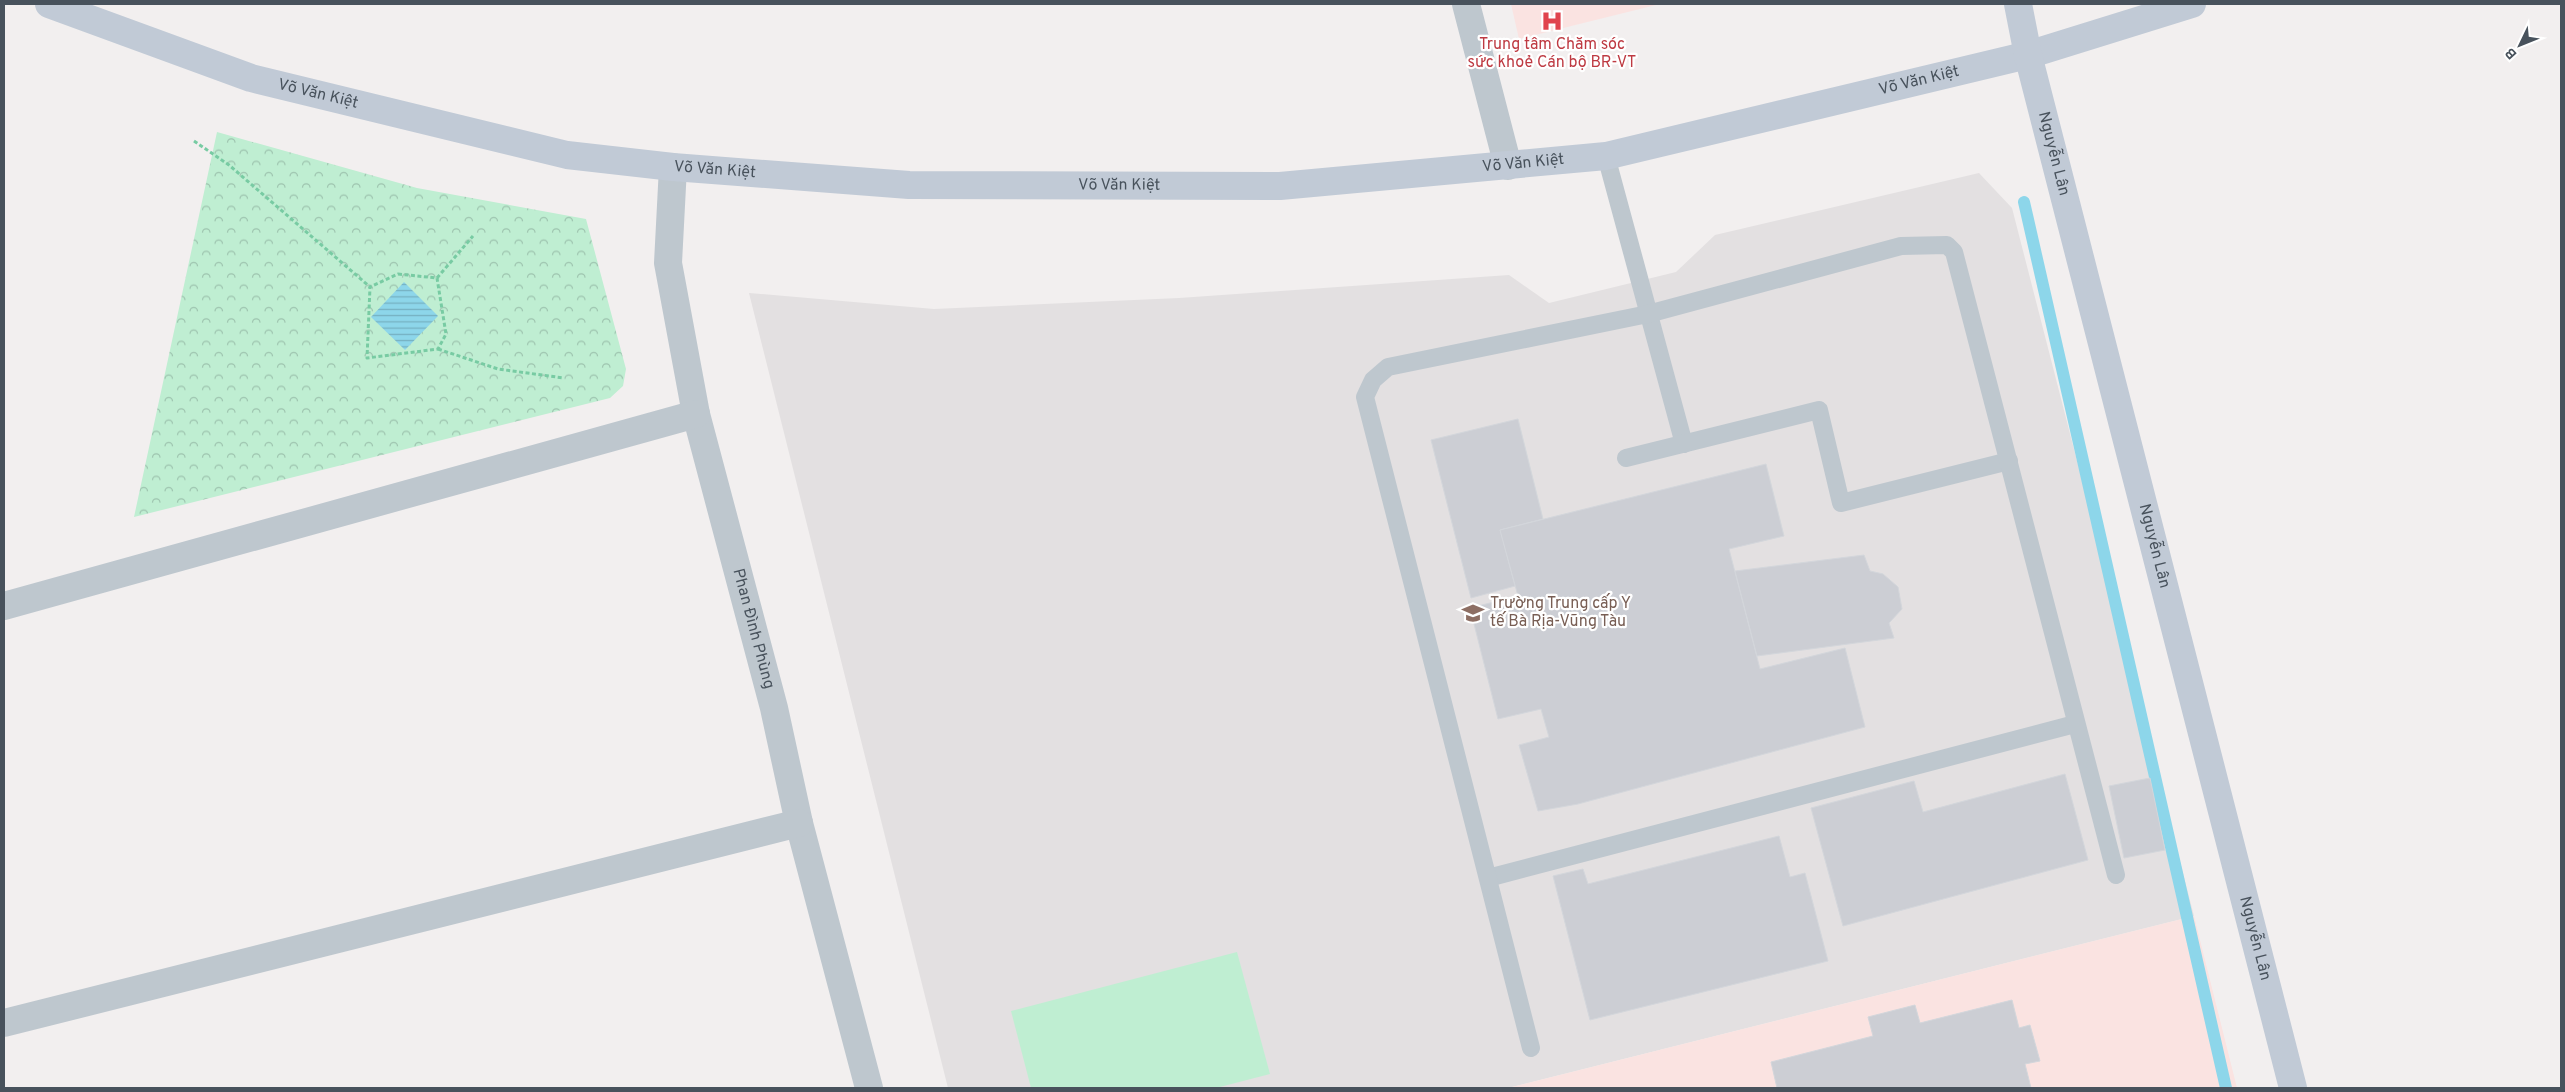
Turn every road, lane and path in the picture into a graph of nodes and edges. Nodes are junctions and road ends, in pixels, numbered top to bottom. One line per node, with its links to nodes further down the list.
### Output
1 (49, 4): 9 (street, Võ Văn Kiệt)
2 (1466, 4): 8 (street)
3 (2018, 4): 5 (street, Nguyễn Lân)
4 (2192, 4): 5 (street, Võ Văn Kiệt)
5 (2028, 55): 7 (street, Võ Văn Kiệt); 28 (street, Nguyễn Lân)
6 (194, 141): 12 (path)
7 (1606, 156): 8 (street, Võ Văn Kiệt); 13 (lane)
8 (1508, 166): 9 (street, Võ Văn Kiệt)
9 (673, 167): 16 (street, Phan Đình Phùng)
10 (473, 236): 11 (path)
11 (437, 278): 12 (path); 14 (path)
12 (370, 287): 14 (path)
13 (1648, 314): 17 (lane); 19 (lane); 24 (lane)
14 (438, 349): 15 (path)
15 (564, 378)
16 (696, 414): 20 (street); 22 (street, Phan Đình Phùng)
17 (1684, 444): 18 (lane); 19 (lane)
18 (1626, 458)
19 (2009, 461): 21 (lane)
20 (4, 606)
21 (2075, 724): 23 (lane); 24 (lane)
22 (799, 823): 25 (street); 27 (street, Phan Đình Phùng)
23 (2116, 874)
24 (1488, 878): 26 (lane)
25 (4, 1023)
26 (1531, 1048)
27 (870, 1088)
28 (2293, 1088)

